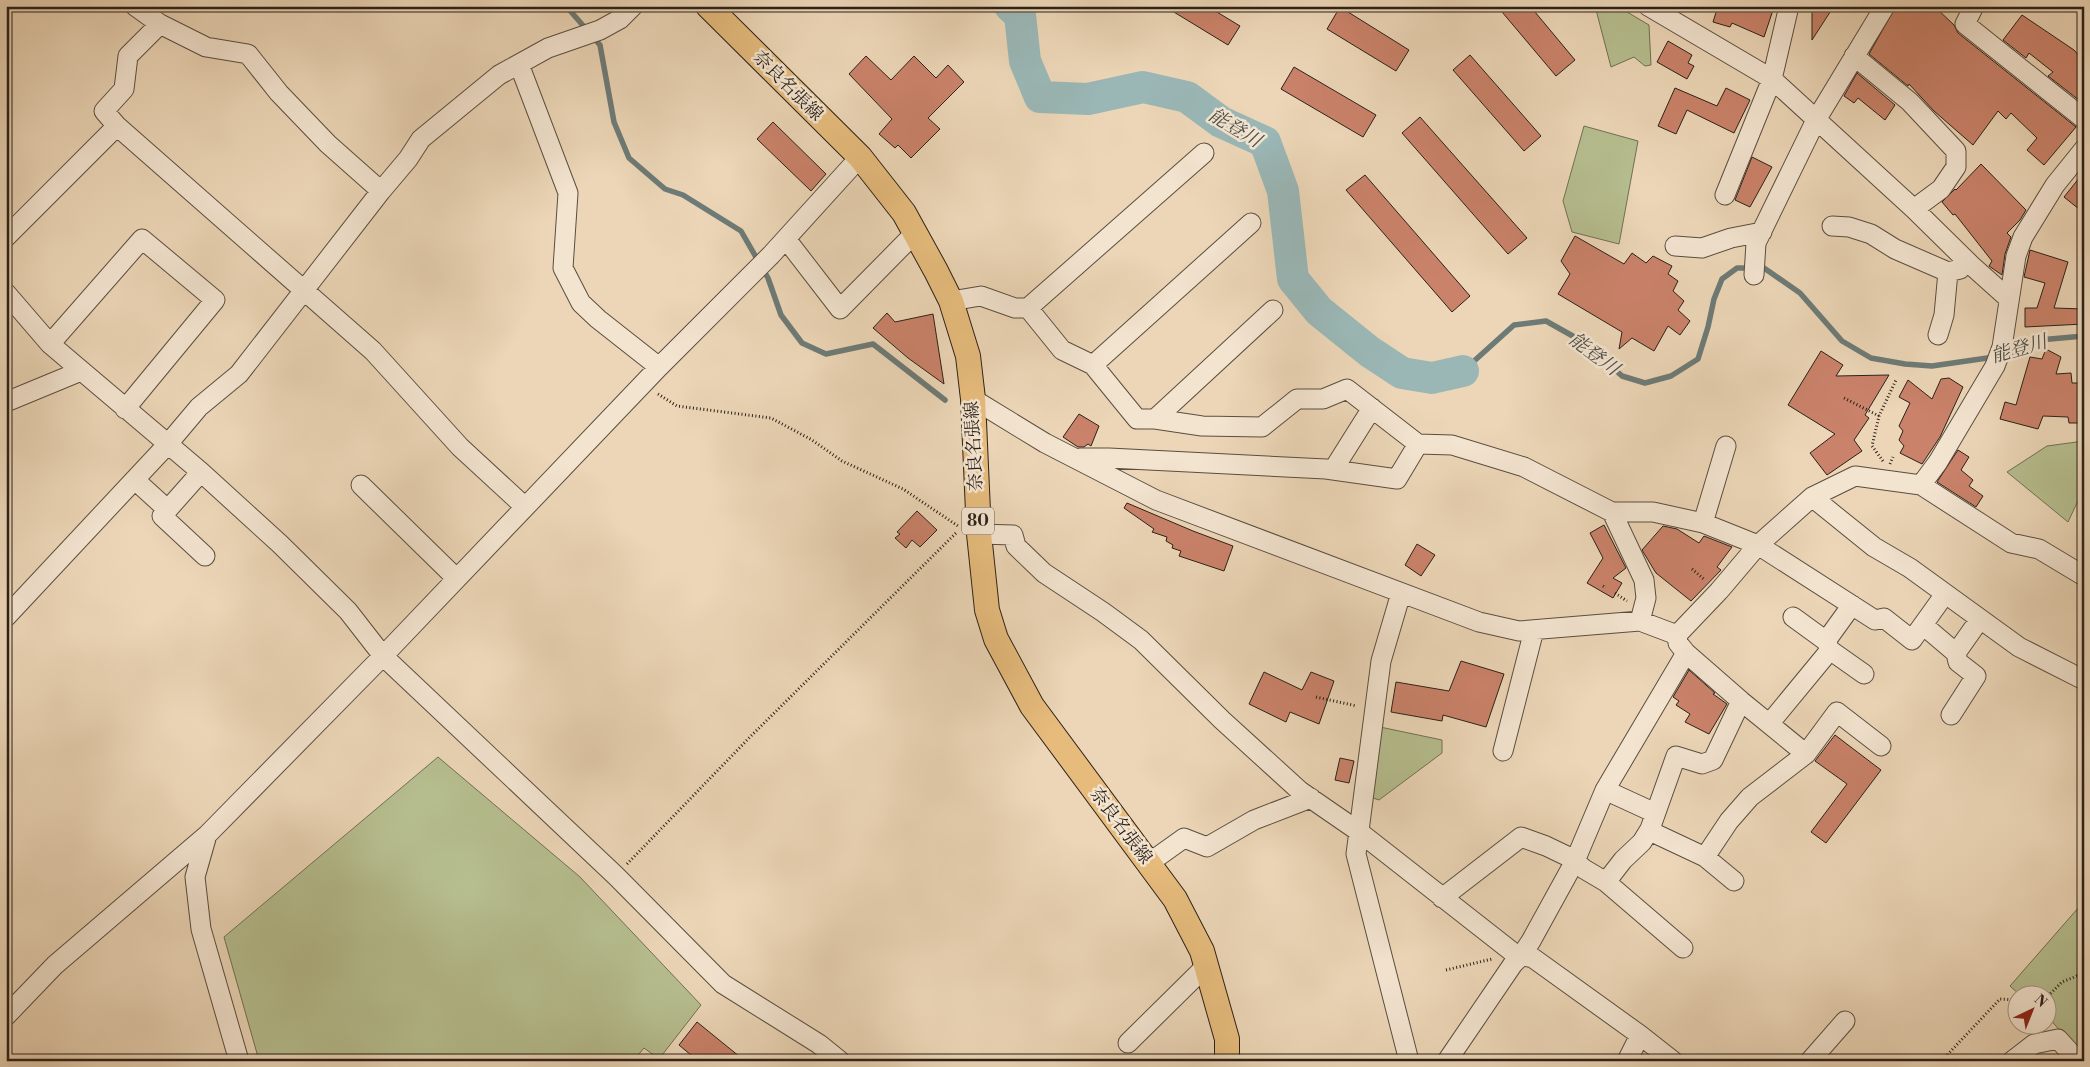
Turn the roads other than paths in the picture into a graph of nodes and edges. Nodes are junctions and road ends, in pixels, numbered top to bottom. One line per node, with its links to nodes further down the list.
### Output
1 (135, 6): 8 (street)
2 (633, 6): 10 (street)
3 (708, 6): 17 (main road, 奈良名張線 / 80)
4 (1648, 6): 11 (street)
5 (1789, 6): 11 (street)
6 (1885, 6): 9 (street)
7 (1974, 6): 12 (street)
8 (160, 24): 14 (street); 18 (street)
9 (1854, 56): 13 (street); 20 (street)
10 (519, 64): 18 (street); 40 (street)
11 (1772, 80): 13 (street); 19 (street)
12 (2084, 119)
13 (1816, 120): 20 (street); 25 (street)
14 (117, 126): 24 (street); 31 (street)
15 (2084, 149): 33 (street)
16 (1204, 154): 35 (street)
17 (860, 157): 23 (main road, 奈良名張線 / 80); 26 (street)
18 (381, 191): 31 (street)
19 (1725, 195)
20 (1914, 209): 28 (street)
21 (1251, 223): 39 (street)
22 (1832, 226): 29 (street)
23 (916, 232): 26 (street); 34 (main road, 奈良名張線 / 80)
24 (6, 237)
25 (1759, 238): 27 (street); 30 (street)
26 (786, 239): 40 (street)
27 (1675, 246)
28 (1970, 265): 29 (street); 33 (street)
29 (1948, 272): 37 (street)
30 (1754, 276)
31 (304, 290): 48 (street); 57 (street)
32 (6, 293): 38 (street)
33 (2009, 298): 55 (street)
34 (951, 301): 35 (street); 42 (main road, 奈良名張線 / 80)
35 (1028, 308): 39 (street)
36 (1273, 310): 46 (street)
37 (1938, 335)
38 (50, 344): 41 (street); 45 (street)
39 (1093, 365): 46 (street)
40 (659, 366): 57 (street)
41 (81, 371): 43 (street); 45 (street)
42 (973, 399): 50 (street); 61 (main road, 奈良名張線 / 80)
43 (6, 402)
44 (1372, 408): 46 (street); 47 (street); 51 (street)
45 (125, 409): 48 (street)
46 (1155, 419)
47 (1418, 444): 51 (street); 59 (street)
48 (167, 445): 52 (street); 53 (street)
49 (1726, 446): 60 (street)
50 (1078, 458): 51 (street); 66 (street)
51 (1333, 470)
52 (201, 472): 58 (street); 79 (street)
53 (135, 480): 58 (street); 69 (street)
54 (361, 485): 65 (street)
55 (1921, 485): 56 (street); 64 (street)
56 (1812, 497): 62 (street); 67 (street)
57 (524, 506): 65 (street)
58 (168, 510): 63 (street)
59 (1612, 512): 60 (street); 72 (street)
60 (1703, 523): 62 (street)
61 (970, 531): 89 (street); 95 (main road, 奈良名張線 / 80)
62 (1758, 545): 68 (street); 75 (street)
63 (205, 556)
64 (2084, 576)
65 (456, 578): 79 (street)
66 (1401, 593): 74 (street); 91 (street)
67 (1946, 594): 71 (street); 73 (street)
68 (1852, 605): 73 (street); 76 (street)
69 (9, 610)
70 (1793, 617): 76 (street)
71 (1980, 619): 78 (street); 81 (street)
72 (1640, 621): 74 (street); 75 (street)
73 (1923, 625): 78 (street)
74 (1534, 630): 86 (street)
75 (1677, 635): 77 (street)
76 (1828, 646): 80 (street); 84 (street)
77 (1686, 653): 82 (street); 88 (street)
78 (1956, 653): 83 (street)
79 (384, 656): 92 (street); 107 (street)
80 (1864, 674)
81 (2084, 680)
82 (1741, 701): 84 (street); 90 (street)
83 (1951, 715)
84 (1769, 724): 87 (street)
85 (1881, 746): 87 (street)
86 (1503, 751)
87 (1806, 754): 93 (street)
88 (1605, 790): 90 (street); 94 (street)
89 (1311, 798): 91 (street); 95 (street)
90 (1653, 821): 93 (street); 97 (street)
91 (1358, 831): 98 (street); 109 (street)
92 (207, 835): 102 (street); 106 (street)
93 (1705, 857): 96 (street)
94 (1575, 862): 97 (street); 98 (street); 100 (street)
95 (1149, 863): 101 (main road, 奈良名張線 / 80)
96 (1734, 880)
97 (1606, 882): 99 (street)
98 (1442, 898): 100 (street)
99 (1683, 948)
100 (1518, 955): 104 (street); 110 (street)
101 (1206, 966): 105 (street); 108 (main road, 奈良名張線 / 80)
102 (6, 1016)
103 (1844, 1021): 113 (street)
104 (1640, 1035): 111 (street); 112 (street)
105 (1128, 1043)
106 (238, 1060)
107 (840, 1061)
108 (1227, 1061)
109 (1409, 1061)
110 (1447, 1061)
111 (1627, 1061)
112 (1673, 1061)
113 (1810, 1061)
114 (2012, 1061): 115 (street)
115 (2078, 1061)

